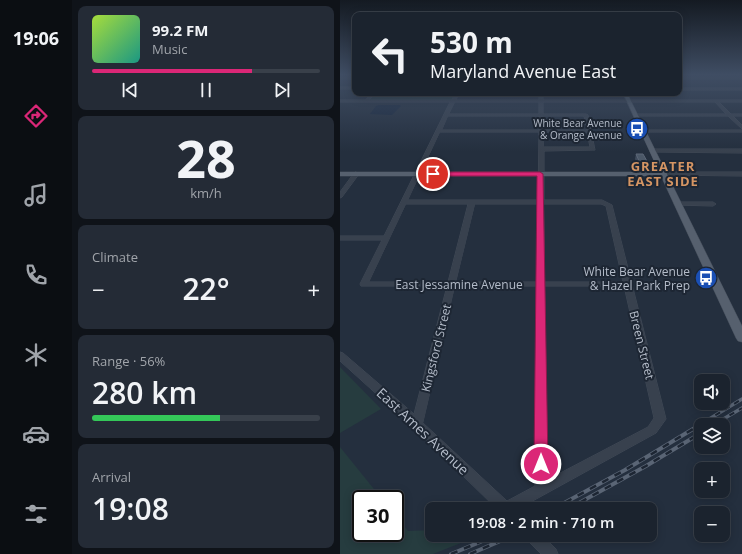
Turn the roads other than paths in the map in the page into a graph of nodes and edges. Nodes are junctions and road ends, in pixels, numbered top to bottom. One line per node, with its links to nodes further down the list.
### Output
1 (340, 101): 2 (street)
2 (366, 101): 3 (street)
3 (454, 101): 4 (street); 8 (street)
4 (541, 101): 5 (street); 9 (street)
5 (628, 101): 6 (street); 10 (main road)
6 (716, 101): 7 (street); 11 (street)
7 (742, 101)
8 (447, 115): 9 (street); 14 (street)
9 (541, 115): 15 (street); 16 (street)
10 (635, 115): 11 (street); 17 (main road)
11 (730, 115): 12 (street); 13 (street)
12 (742, 115)
13 (742, 128)
14 (439, 131): 15 (street); 24 (street)
15 (541, 131): 16 (street); 19 (street)
16 (589, 131): 19 (street)
17 (642, 131): 18 (street); 20 (main road)
18 (742, 131)
19 (541, 149): 25 (street)
20 (652, 151): 21 (street); 26 (main road)
21 (742, 151)
22 (340, 174): 23 (main road)
23 (356, 174): 24 (main road); 28 (street)
24 (418, 174): 25 (main road); 29 (street)
25 (540, 174): 26 (main road); 31 (street)
26 (663, 174): 27 (street); 32 (main road)
27 (742, 174)
28 (340, 196)
29 (404, 202): 30 (street); 35 (street)
30 (472, 202): 31 (street); 36 (street, Kingsford Street)
31 (540, 202): 37 (street); 38 (street, Breen Street)
32 (677, 204): 33 (street); 39 (main road)
33 (713, 204)
34 (340, 238): 35 (street)
35 (386, 238): 36 (street, East Jessamine Avenue)
36 (452, 284): 37 (street, East Jessamine Avenue); 41 (street, Kingsford Street)
37 (540, 284): 38 (street, East Jessamine Avenue); 42 (street)
38 (627, 284): 42 (street, Breen Street)
39 (742, 338)
40 (340, 355): 41 (street, East Ames Avenue)
41 (417, 424): 43 (street, East Ames Avenue)
42 (541, 488): 44 (street)
43 (499, 502)
44 (518, 502)
45 (539, 542): 46 (street)
46 (550, 554)

